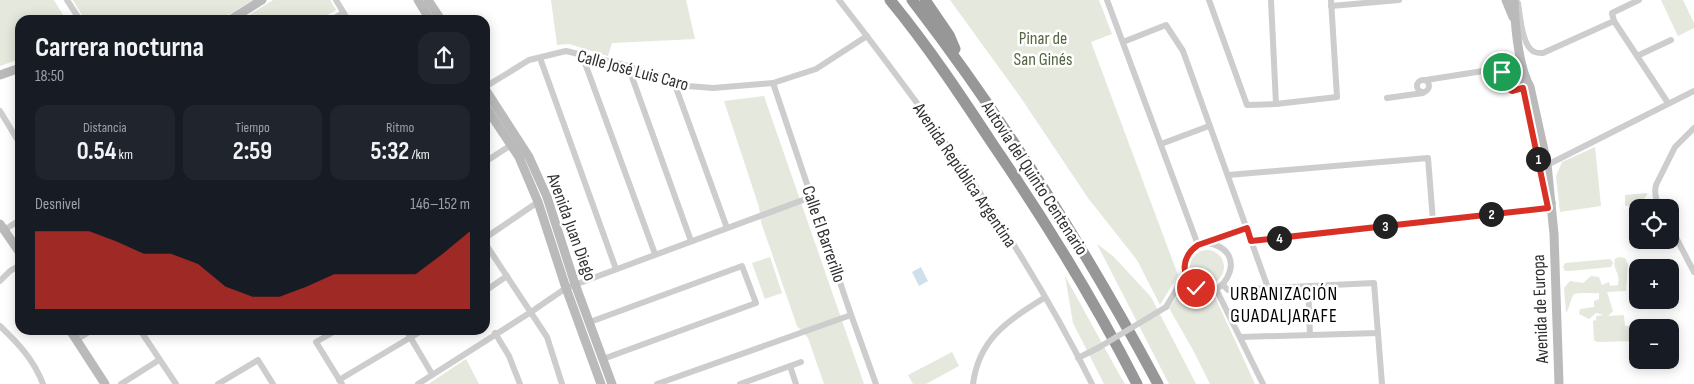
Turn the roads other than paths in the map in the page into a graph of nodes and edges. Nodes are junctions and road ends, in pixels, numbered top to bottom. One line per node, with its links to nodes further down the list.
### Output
1 (68, 0): 19 (street)
2 (262, 0): 20 (street)
3 (336, 0): 18 (street)
4 (418, 0): 23 (street)
5 (428, 0): 24 (street)
6 (840, 0): 27 (street, Avenida República Argentina)
7 (890, 0): 129 (highway, Autovía del Quinto Centenario)
8 (912, 0): 34 (highway, Autovía del Quinto Centenario)
9 (925, 0): 34 (highway)
10 (1107, 0): 29 (street)
11 (1209, 0): 46 (street)
12 (1271, 0): 46 (street)
13 (1399, 0): 17 (street)
14 (1506, 0): 26 (street)
15 (1516, 0): 25 (street); 26 (street)
16 (1639, 0): 25 (street)
17 (1331, 3): 46 (street)
18 (343, 12): 21 (street); 22 (street)
19 (77, 15)
20 (238, 15)
21 (339, 15)
22 (345, 15)
23 (425, 15)
24 (438, 15)
25 (1614, 21): 31 (street)
26 (1515, 24): 37 (street)
27 (867, 36): 38 (street, Calle José Luis Caro); 88 (street, Avenida República Argentina)
28 (1671, 40): 31 (street)
29 (1123, 42): 49 (street); 52 (street)
30 (582, 55): 32 (street, Calle José Luis Caro); 33 (street, Calle José Luis Caro); 74 (street)
31 (1637, 56): 45 (street)
32 (540, 58): 39 (street, Calle José Luis Caro); 77 (street)
33 (628, 66): 40 (street, Calle José Luis Caro); 68 (street)
34 (962, 67): 130 (highway, Autovía del Quinto Centenario)
35 (15, 70): 36 (street)
36 (0, 75)
37 (1526, 78): 41 (street); 55 (street)
38 (773, 83): 40 (street, Calle José Luis Caro); 57 (street, Calle El Barrerillo)
39 (490, 85)
40 (675, 85): 64 (street)
41 (1523, 88): 44 (street); 55 (street)
42 (1694, 90): 45 (street)
43 (490, 96): 82 (street, Avenida Juan Diego)
44 (1387, 98)
45 (1668, 103): 55 (street)
46 (1276, 104)
47 (0, 111): 51 (street)
48 (490, 114): 53 (street, Avenida Juan Diego)
49 (1209, 126): 52 (street); 56 (street)
50 (1694, 128): 58 (street)
51 (15, 135)
52 (1160, 144): 71 (street)
53 (511, 145): 54 (street); 59 (street, Avenida Juan Diego)
54 (490, 159)
55 (1547, 164): 60 (street); 60 (street)
56 (1228, 175): 61 (street); 65 (street)
57 (811, 197): 64 (street); 90 (street, Calle El Barrerillo)
58 (1656, 199)
59 (538, 202): 66 (street); 86 (street, Avenida Juan Diego)
60 (1551, 207): 61 (street); 133 (street, Avenida de Europa)
61 (1433, 221): 69 (street)
62 (15, 222): 63 (street)
63 (2, 227): 72 (street)
64 (727, 228): 68 (street)
65 (1247, 228): 69 (street); 70 (street)
66 (490, 235)
67 (1679, 240): 75 (street)
68 (692, 241): 74 (street)
69 (1251, 241): 87 (street)
70 (1206, 243): 71 (street); 84 (street)
71 (1198, 245): 80 (street)
72 (15, 246)
73 (490, 250): 79 (street)
74 (655, 254): 77 (street)
75 (1691, 258): 78 (street)
76 (15, 268): 81 (street)
77 (616, 269): 82 (street)
78 (1694, 272)
79 (507, 276): 85 (street); 89 (street)
80 (1186, 278): 84 (street); 105 (street, bridge)
81 (0, 280)
82 (575, 284): 86 (street); 91 (street, Avenida Juan Diego)
83 (1308, 286): 87 (street); 93 (street); 101 (street)
84 (1219, 287): 87 (street); 102 (street)
85 (490, 288)
86 (566, 288): 89 (street); 121 (street, Avenida Juan Diego)
87 (1268, 288)
88 (1044, 298): 105 (street, Avenida República Argentina); 127 (street)
89 (531, 312): 94 (street); 120 (street)
90 (852, 315): 123 (street); 126 (street, Calle El Barrerillo)
91 (590, 322): 106 (street, Avenida Juan Diego); 106 (street)
92 (0, 326): 112 (street)
93 (1378, 333): 101 (street); 132 (street)
94 (495, 334): 110 (street); 119 (street)
95 (73, 335): 104 (street)
96 (84, 335): 104 (street)
97 (143, 335): 107 (street)
98 (328, 335): 111 (street)
99 (409, 335): 103 (street)
100 (416, 335): 103 (street)
101 (1310, 335): 102 (street)
102 (1241, 337): 131 (street)
103 (411, 338): 110 (street); 111 (street)
104 (76, 340): 113 (street)
105 (1078, 358): 128 (street, Avenida República Argentina)
106 (602, 359): 122 (street, Avenida Juan Diego)
107 (159, 360): 114 (street); 115 (street)
108 (801, 362): 109 (street)
109 (790, 366): 124 (street); 125 (street)
110 (432, 374): 118 (street)
111 (340, 382)
112 (42, 384)
113 (105, 384)
114 (121, 384)
115 (176, 384)
116 (218, 384): 117 (street)
117 (273, 384)
118 (418, 384)
119 (520, 384)
120 (562, 384)
121 (601, 384)
122 (612, 384)
123 (657, 384)
124 (740, 384)
125 (796, 384)
126 (876, 384)
127 (973, 384)
128 (1092, 384)
129 (1137, 384)
130 (1158, 384)
131 (1263, 384)
132 (1382, 384)
133 (1559, 384)

